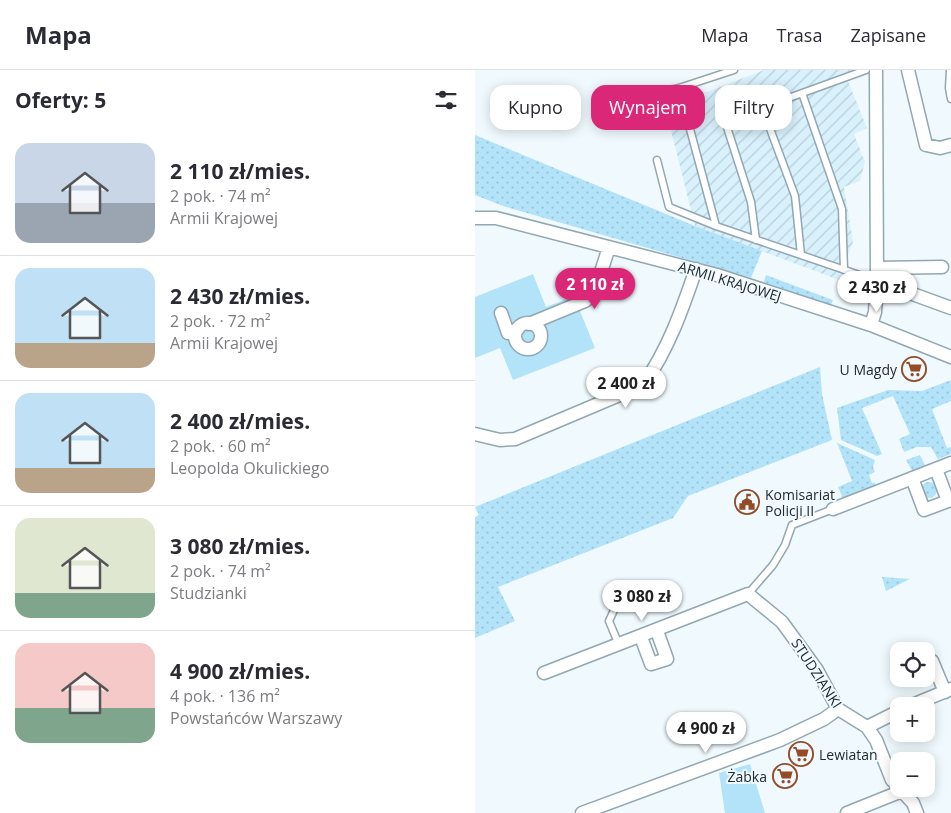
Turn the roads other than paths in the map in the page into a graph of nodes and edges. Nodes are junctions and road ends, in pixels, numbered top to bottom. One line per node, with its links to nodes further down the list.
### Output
1 (735, 70): 6 (lane)
2 (866, 70): 7 (lane)
3 (876, 70): 21 (street)
4 (908, 70): 13 (street)
5 (950, 70): 9 (lane)
6 (688, 85)
7 (802, 93): 8 (lane); 23 (lane)
8 (792, 96)
9 (951, 99)
10 (690, 130): 16 (lane)
11 (728, 130): 17 (lane)
12 (771, 130): 19 (lane)
13 (951, 145)
14 (657, 160): 16 (lane)
15 (475, 218): 18 (street, ARMII KRAJOWEJ)
16 (716, 226): 17 (lane)
17 (756, 240): 19 (lane)
18 (609, 247): 22 (street, ARMII KRAJOWEJ); 26 (street)
19 (801, 255): 23 (lane)
20 (942, 266): 21 (street)
21 (877, 268): 24 (street)
22 (696, 269): 27 (street, ARMII KRAJOWEJ); 29 (street)
23 (844, 270): 24 (lane)
24 (877, 281): 25 (street); 27 (street)
25 (951, 308)
26 (501, 313)
27 (871, 325): 28 (street, ARMII KRAJOWEJ)
28 (951, 357)
29 (475, 434)
30 (951, 463): 31 (street)
31 (935, 469): 32 (street); 32 (street)
32 (912, 478): 33 (street)
33 (833, 509): 34 (lane)
34 (748, 594): 36 (street); 43 (street, STUDZIANKI)
35 (615, 608): 38 (lane)
36 (657, 631): 37 (street); 37 (street)
37 (641, 637): 38 (street)
38 (619, 645): 40 (street)
39 (935, 667): 41 (street)
40 (544, 673)
41 (948, 691): 42 (street)
42 (933, 697)
43 (838, 709): 45 (street, STUDZIANKI); 49 (street)
44 (890, 715): 45 (street)
45 (867, 727): 46 (street, STUDZIANKI)
46 (890, 775)
47 (890, 794): 50 (street)
48 (907, 797): 51 (street, STUDZIANKI)
49 (582, 813)
50 (847, 813)
51 (917, 813)

